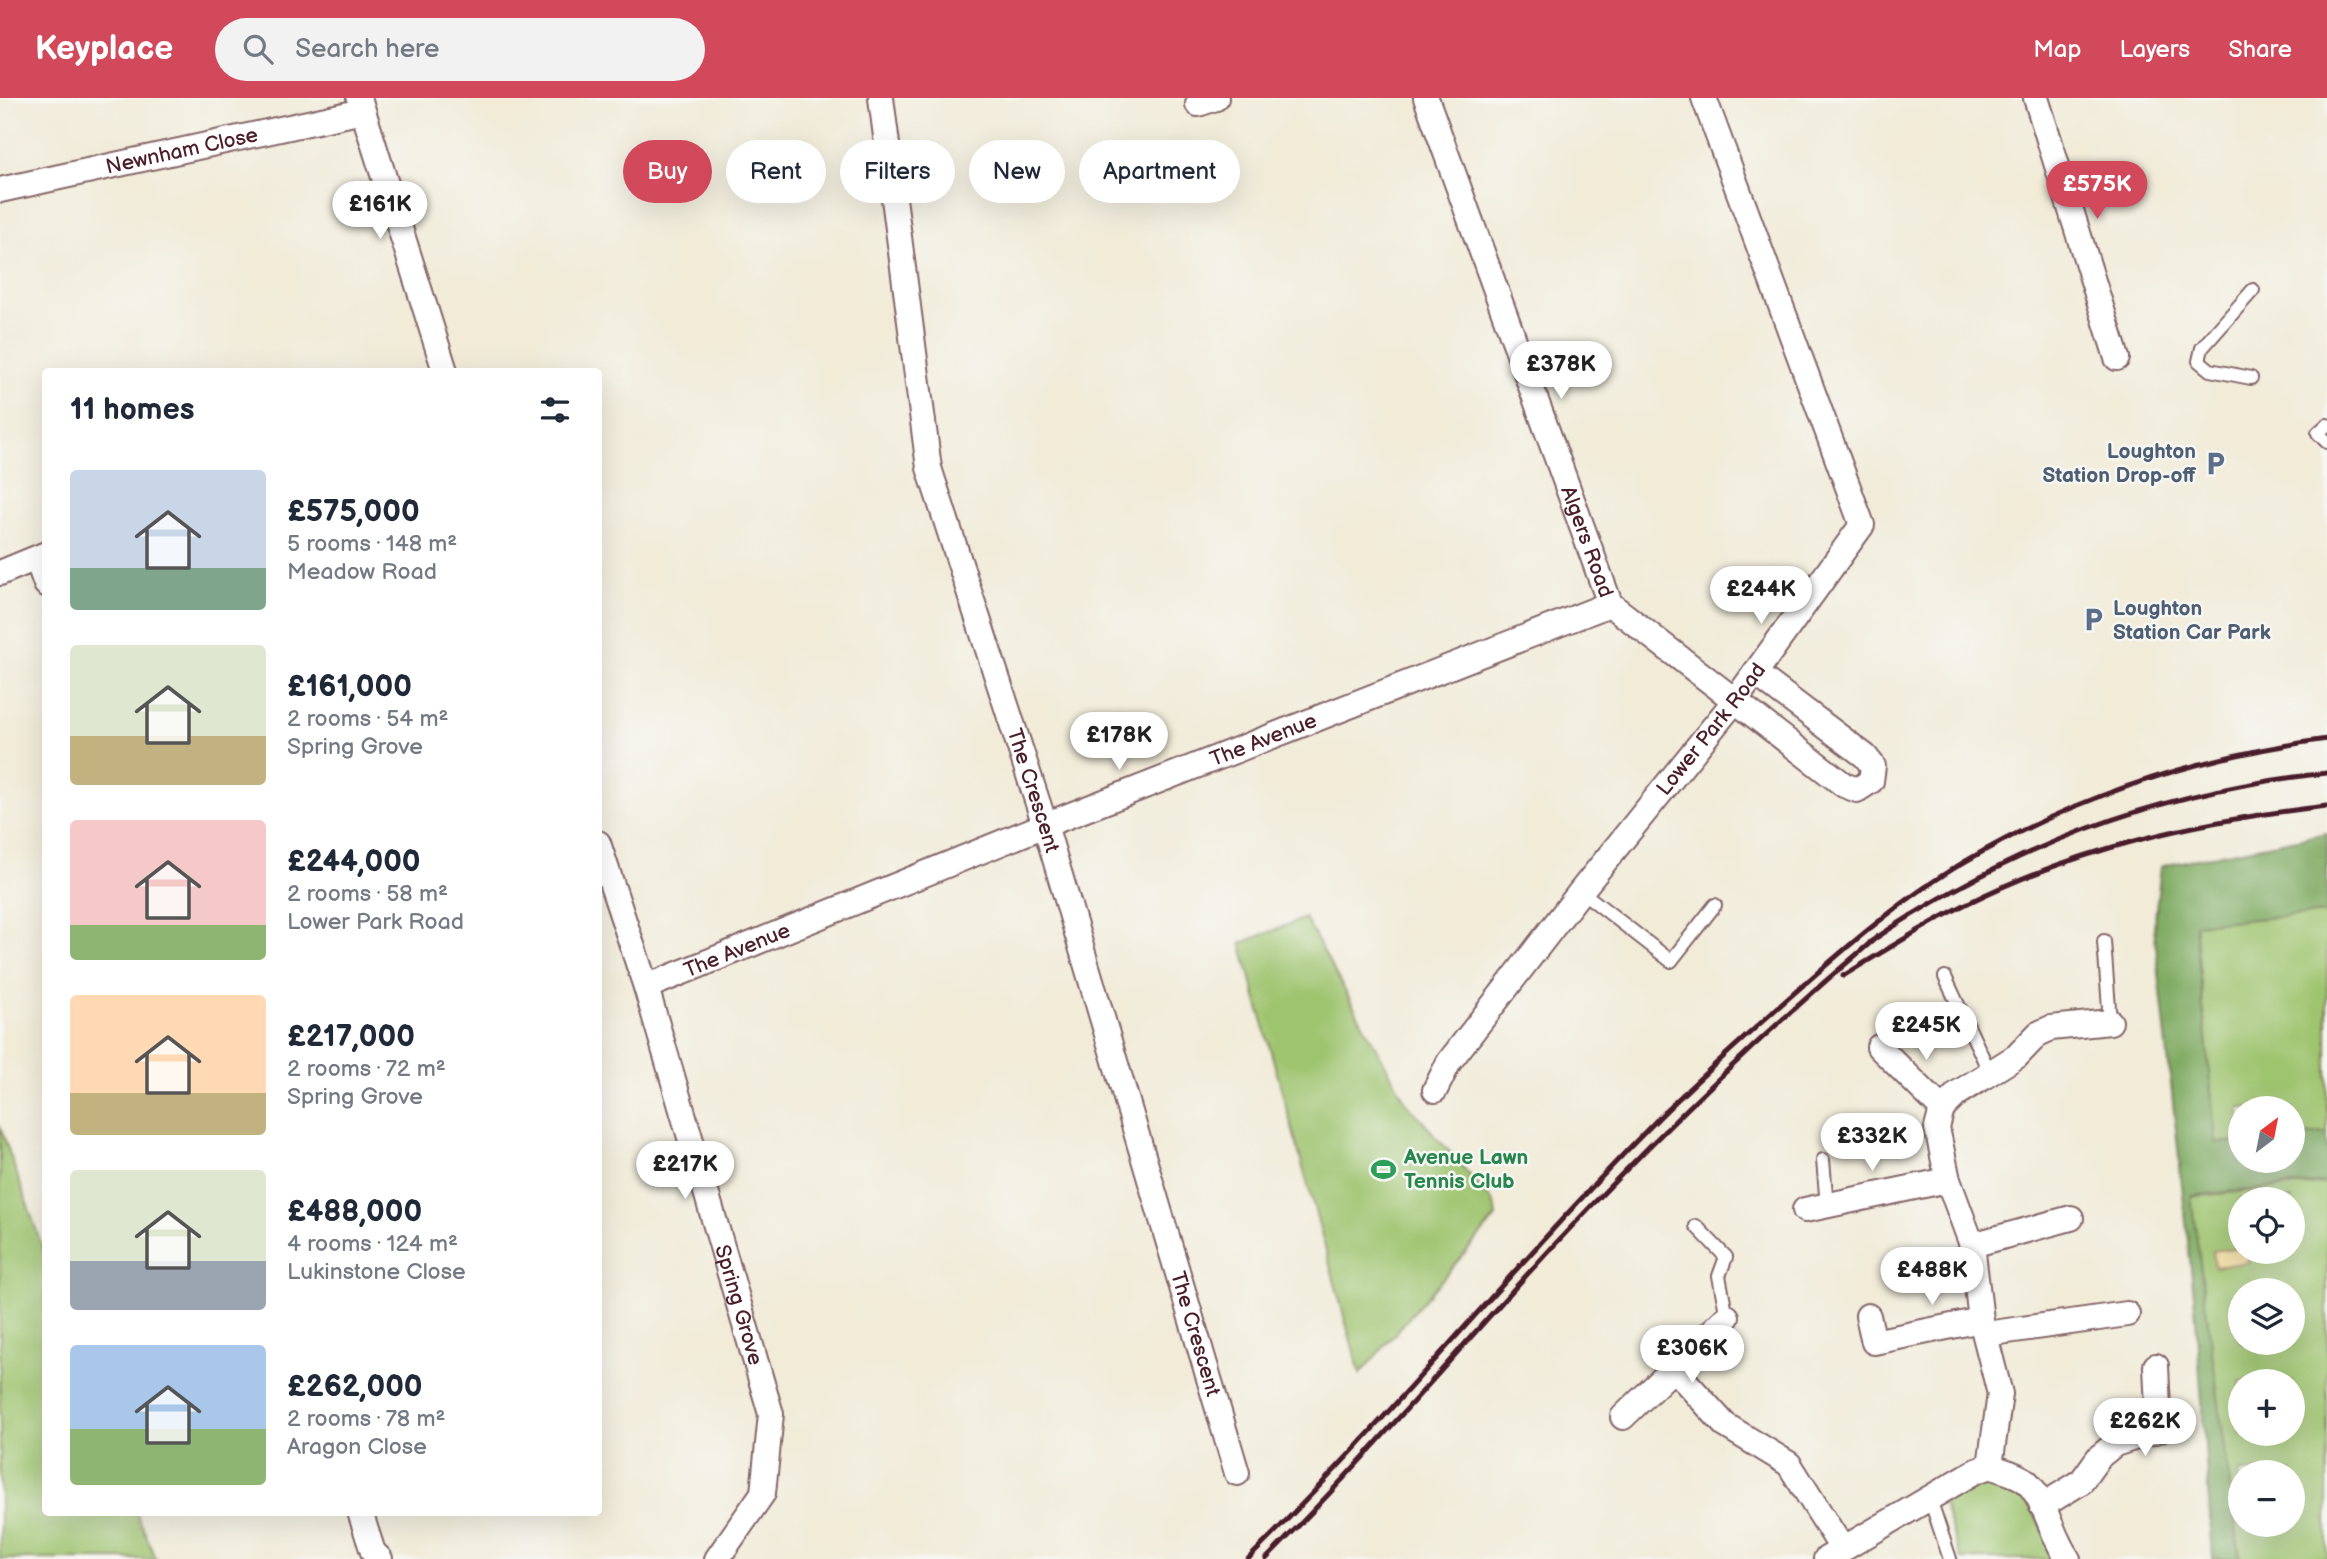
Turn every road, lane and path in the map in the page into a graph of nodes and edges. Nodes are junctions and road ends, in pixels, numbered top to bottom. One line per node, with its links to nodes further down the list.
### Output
1 (881, 98): 18 (street, The Crescent)
2 (1426, 98): 15 (street, Algers Road)
3 (1704, 98): 16 (street, Lower Park Road)
4 (2036, 98): 8 (street)
5 (361, 105): 6 (street, Newnham Close); 9 (street)
6 (0, 190)
7 (2253, 290): 10 (lane)
8 (2117, 358)
9 (443, 368)
10 (2251, 378)
11 (2327, 425): 12 (lane)
12 (2327, 442)
13 (41, 556): 14 (street)
14 (0, 573)
15 (1611, 604): 17 (street, Algers Road); 18 (street, The Avenue)
16 (1755, 673): 17 (street, Lower Park Road); 17 (street, Algers Road)
17 (1737, 698): 20 (street, Lower Park Road)
18 (1045, 825): 24 (street, The Avenue); 44 (street, The Crescent)
19 (602, 855): 24 (street, Spring Grove)
20 (1581, 891): 21 (lane); 28 (street, Lower Park Road)
21 (1715, 905)
22 (2104, 941): 25 (lane)
23 (1945, 977): 27 (lane)
24 (646, 987): 50 (street, Spring Grove)
25 (2110, 1022): 27 (street)
26 (1879, 1047): 29 (street)
27 (1990, 1073): 29 (street)
28 (1435, 1090)
29 (1942, 1109): 31 (street)
30 (1823, 1160): 32 (lane)
31 (1948, 1180): 32 (street); 35 (street)
32 (1816, 1208)
33 (2071, 1218): 35 (street)
34 (1696, 1226): 38 (lane)
35 (1972, 1245): 39 (street)
36 (2127, 1314): 39 (street)
37 (1868, 1316): 39 (street)
38 (1727, 1317): 41 (street)
39 (1983, 1327): 43 (street)
40 (2156, 1366): 46 (street)
41 (1675, 1370): 42 (street); 48 (street)
42 (1623, 1417)
43 (1990, 1466): 45 (street); 46 (street)
44 (1237, 1473)
45 (1930, 1499): 48 (street); 51 (lane)
46 (2042, 1506): 52 (street)
47 (361, 1516): 49 (street)
48 (1835, 1555)
49 (380, 1559)
50 (717, 1559)
51 (1950, 1559)
52 (2068, 1559)

